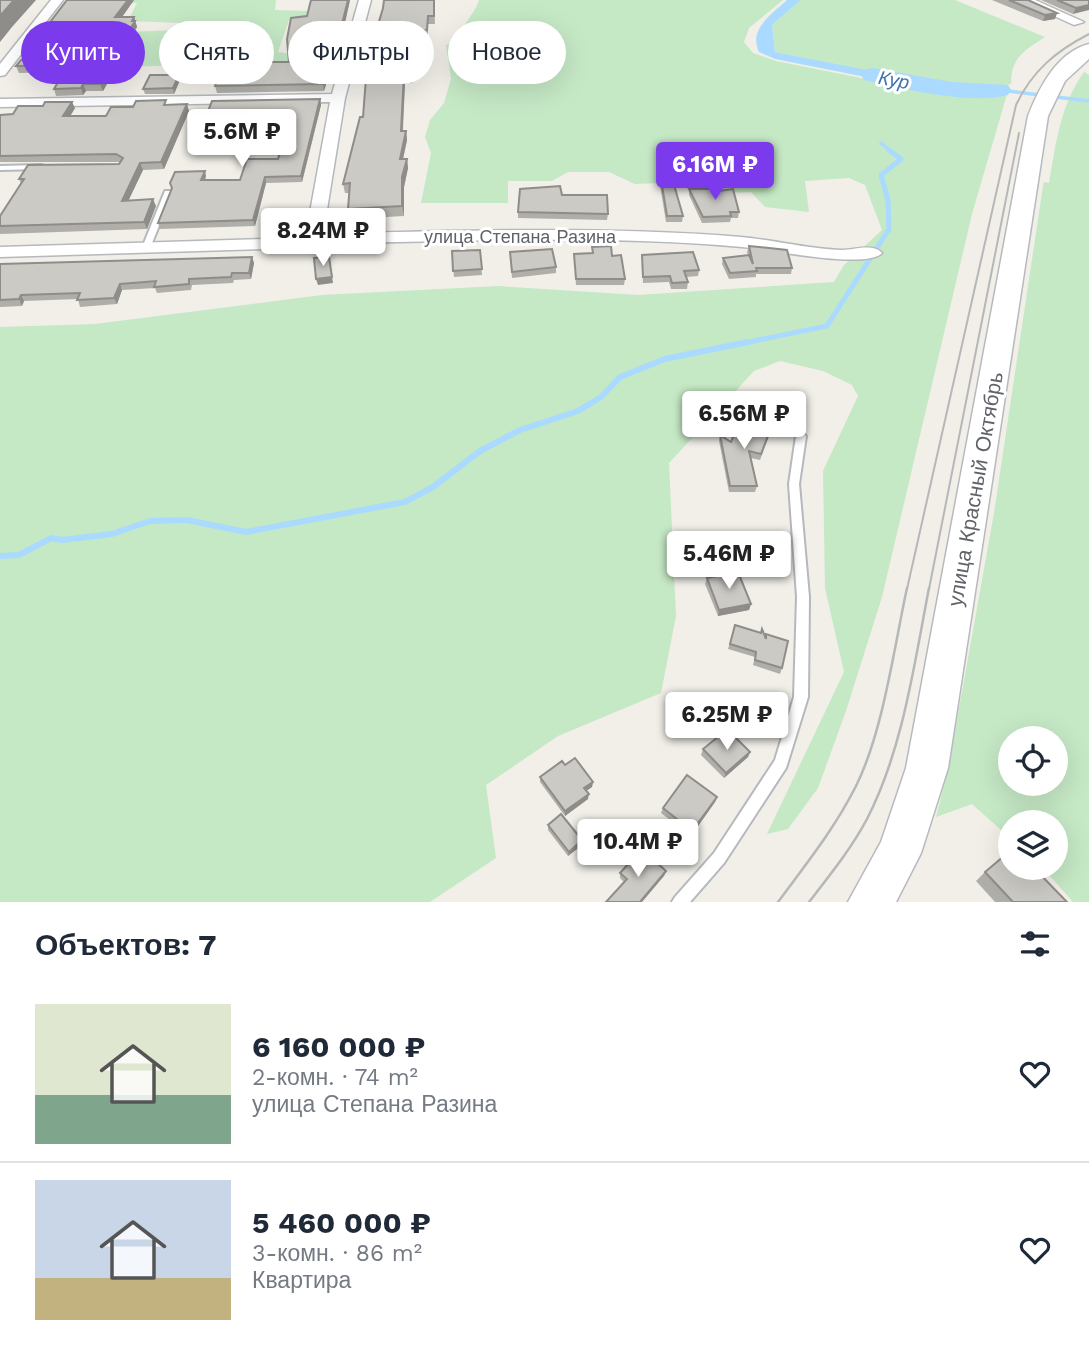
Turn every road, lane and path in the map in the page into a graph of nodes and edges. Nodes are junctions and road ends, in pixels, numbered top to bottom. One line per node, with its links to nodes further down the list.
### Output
1 (58, 0): 6 (street)
2 (365, 0): 7 (street)
3 (1025, 0): 4 (street)
4 (1077, 22)
5 (1089, 50): 17 (main road, улица Красный Октябрь)
6 (9, 66)
7 (338, 98): 8 (street); 12 (street)
8 (0, 103)
9 (53, 167): 10 (lane)
10 (0, 168)
11 (168, 193): 13 (lane)
12 (315, 231): 13 (street); 15 (street, улица Степана Разина)
13 (146, 247): 14 (street)
14 (0, 252)
15 (874, 253)
16 (801, 436): 18 (lane)
17 (875, 900)
18 (680, 902)

